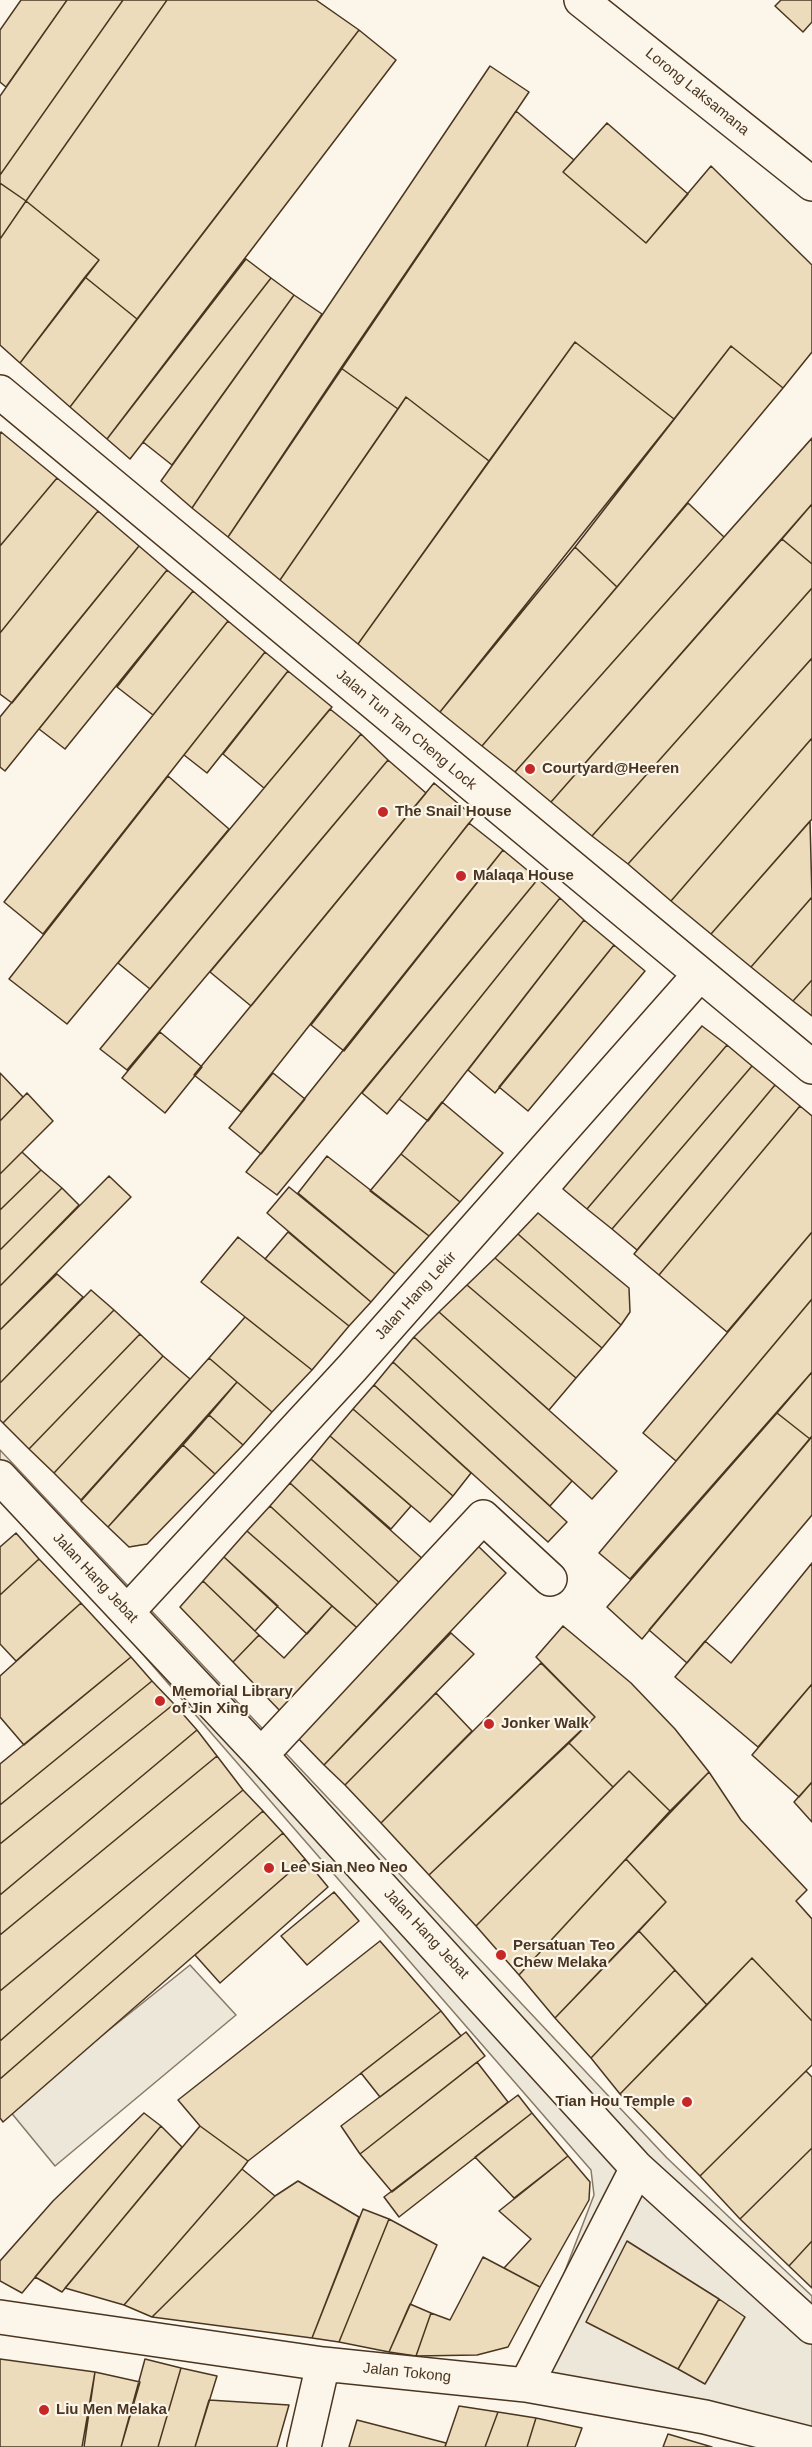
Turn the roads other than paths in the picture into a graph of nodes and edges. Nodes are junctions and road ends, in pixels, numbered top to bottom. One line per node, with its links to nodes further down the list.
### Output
1 (581, 0): 2 (street, Lorong Laksamana)
2 (812, 184)
3 (0, 392): 4 (street, Jalan Tun Tan Cheng Lock)
4 (700, 974): 5 (street, Jalan Tun Tan Cheng Lock); 8 (street, Jalan Hang Lekir)
5 (812, 1067)
6 (0, 1477): 8 (street, Jalan Hang Jebat)
7 (550, 1579): 9 (street)
8 (127, 1612): 9 (street, Jalan Hang Jebat)
9 (261, 1755): 10 (street, Jalan Hang Jebat)
10 (637, 2168): 12 (street, Jalan Hang Jebat); 14 (street)
11 (0, 2317): 13 (street, Jalan Tokong)
12 (812, 2327)
13 (323, 2364): 14 (street, Jalan Tokong); 16 (street)
14 (526, 2385): 15 (street, Jalan Tokong)
15 (812, 2444)
16 (304, 2447)

